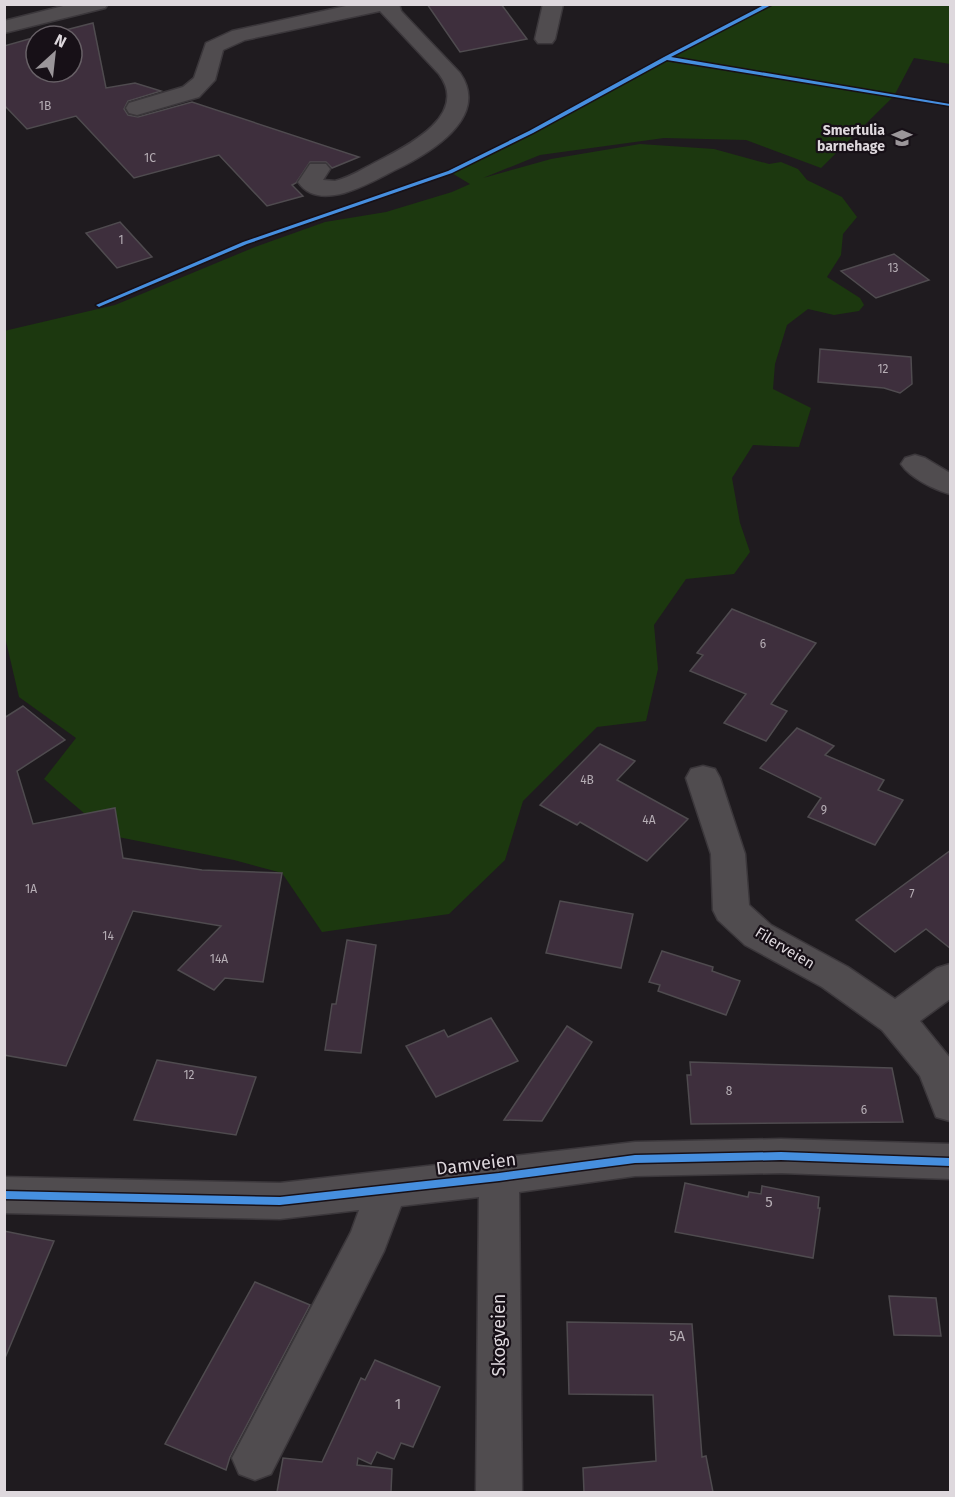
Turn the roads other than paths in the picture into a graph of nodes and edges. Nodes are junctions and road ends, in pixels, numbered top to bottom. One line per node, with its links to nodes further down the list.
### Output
1 (98, 4): 4 (street)
2 (387, 4): 6 (street); 7 (street)
3 (553, 4): 5 (street)
4 (4, 27)
5 (545, 39)
6 (136, 108)
7 (318, 170)
8 (915, 464): 9 (street)
9 (951, 485)
10 (703, 778): 12 (street, Filerveien)
11 (951, 979): 12 (street)
12 (895, 1019): 13 (street, Filerveien)
13 (951, 1105)
14 (951, 1162): 15 (street, Damveien)
15 (499, 1177): 16 (street, Damveien); 19 (street, Skogveien)
16 (387, 1189): 17 (street, Damveien); 18 (street)
17 (4, 1194)
18 (255, 1458)
19 (499, 1492)

